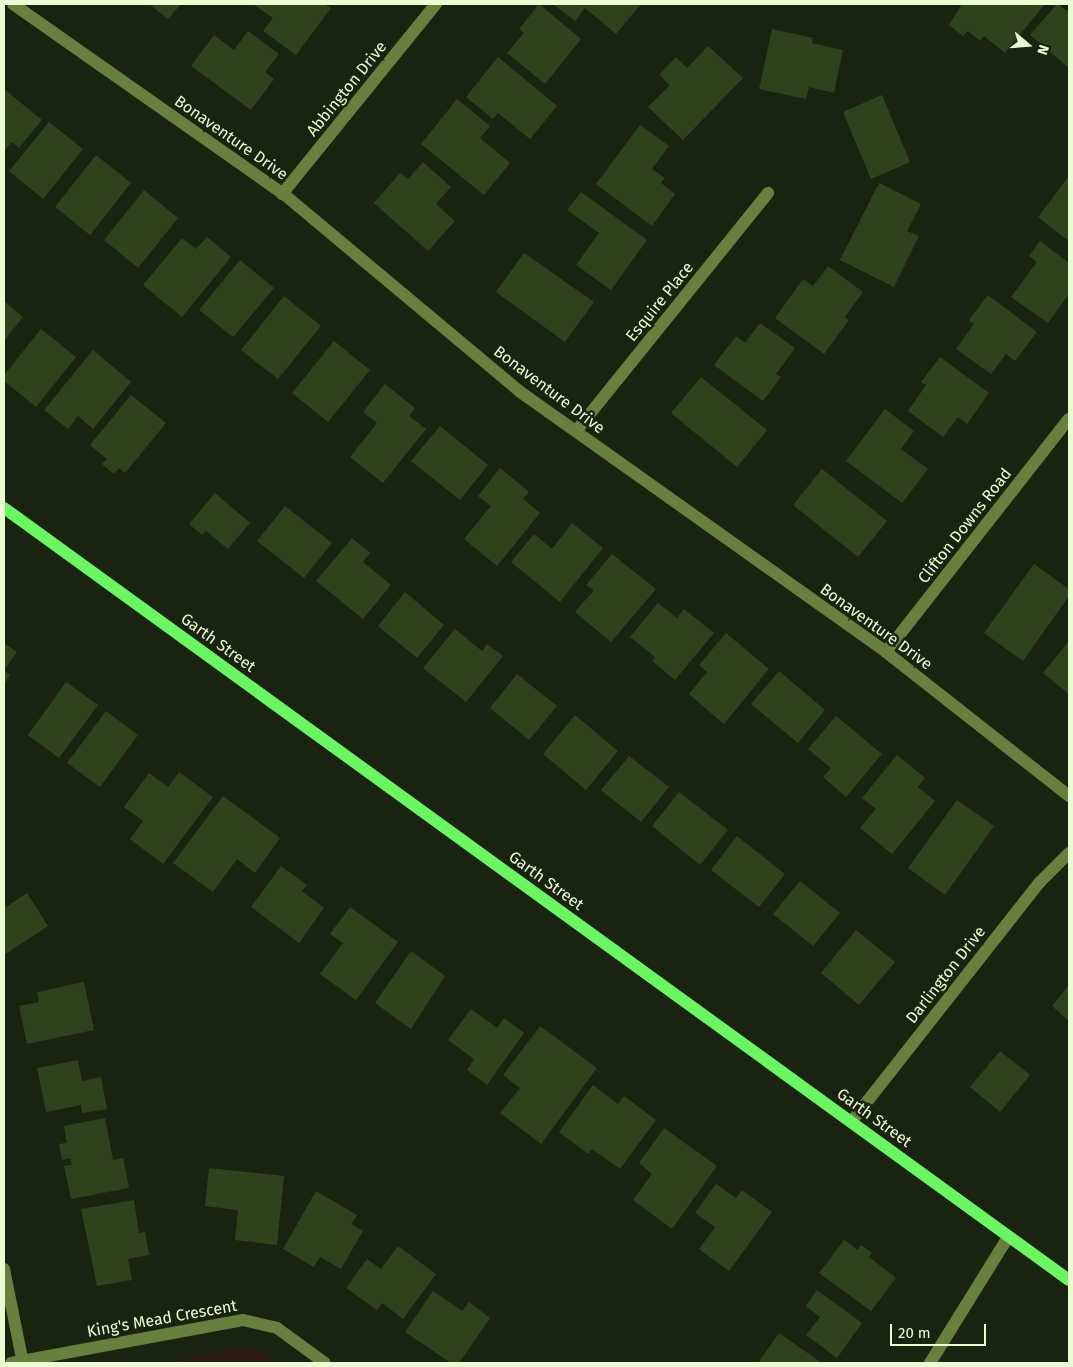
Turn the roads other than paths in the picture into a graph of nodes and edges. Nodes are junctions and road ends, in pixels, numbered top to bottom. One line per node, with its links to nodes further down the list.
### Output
1 (13, 4): 4 (street, Bonaventure Drive)
2 (436, 4): 4 (street, Abbington Drive)
3 (768, 193): 6 (street, Esquire Place)
4 (282, 194): 6 (street, Bonaventure Drive)
5 (1069, 419): 8 (street, Clifton Downs Road)
6 (576, 431): 8 (street, Bonaventure Drive)
7 (4, 508): 11 (main road, Garth Street)
8 (886, 652): 9 (street, Bonaventure Drive)
9 (1069, 796)
10 (1069, 853): 11 (street, Darlington Drive)
11 (851, 1122): 12 (main road, Garth Street)
12 (1008, 1237): 14 (main road, Garth Street); 17 (street)
13 (4, 1269): 15 (street)
14 (1069, 1280)
15 (19, 1362): 16 (street, King's Mead Crescent)
16 (325, 1363)
17 (930, 1363)

